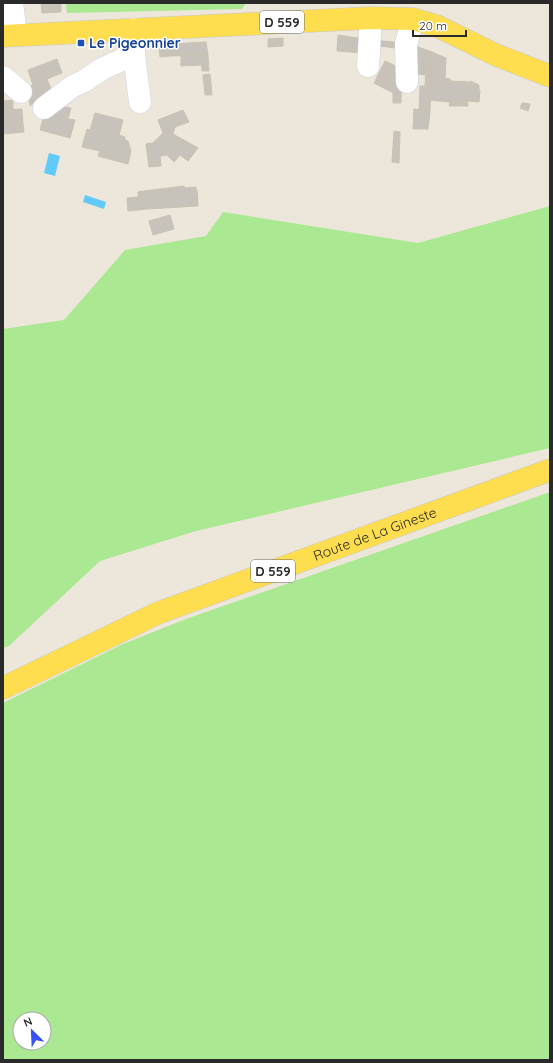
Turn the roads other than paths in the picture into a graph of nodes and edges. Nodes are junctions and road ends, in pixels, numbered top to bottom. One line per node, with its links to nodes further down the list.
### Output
1 (12, 3): 5 (lane)
2 (406, 13): 3 (main road, D 559); 8 (main road, D 559); 10 (lane)
3 (371, 18): 4 (main road, D 559); 7 (lane)
4 (134, 29): 5 (main road, D 559); 6 (lane)
5 (9, 36)
6 (134, 54): 12 (lane); 13 (lane)
7 (368, 66)
8 (550, 76)
9 (3, 77): 11 (lane)
10 (407, 82)
11 (21, 92)
12 (140, 102)
13 (44, 108)
14 (550, 470): 15 (main road, Route de La Gineste / D 559)
15 (3, 688)

